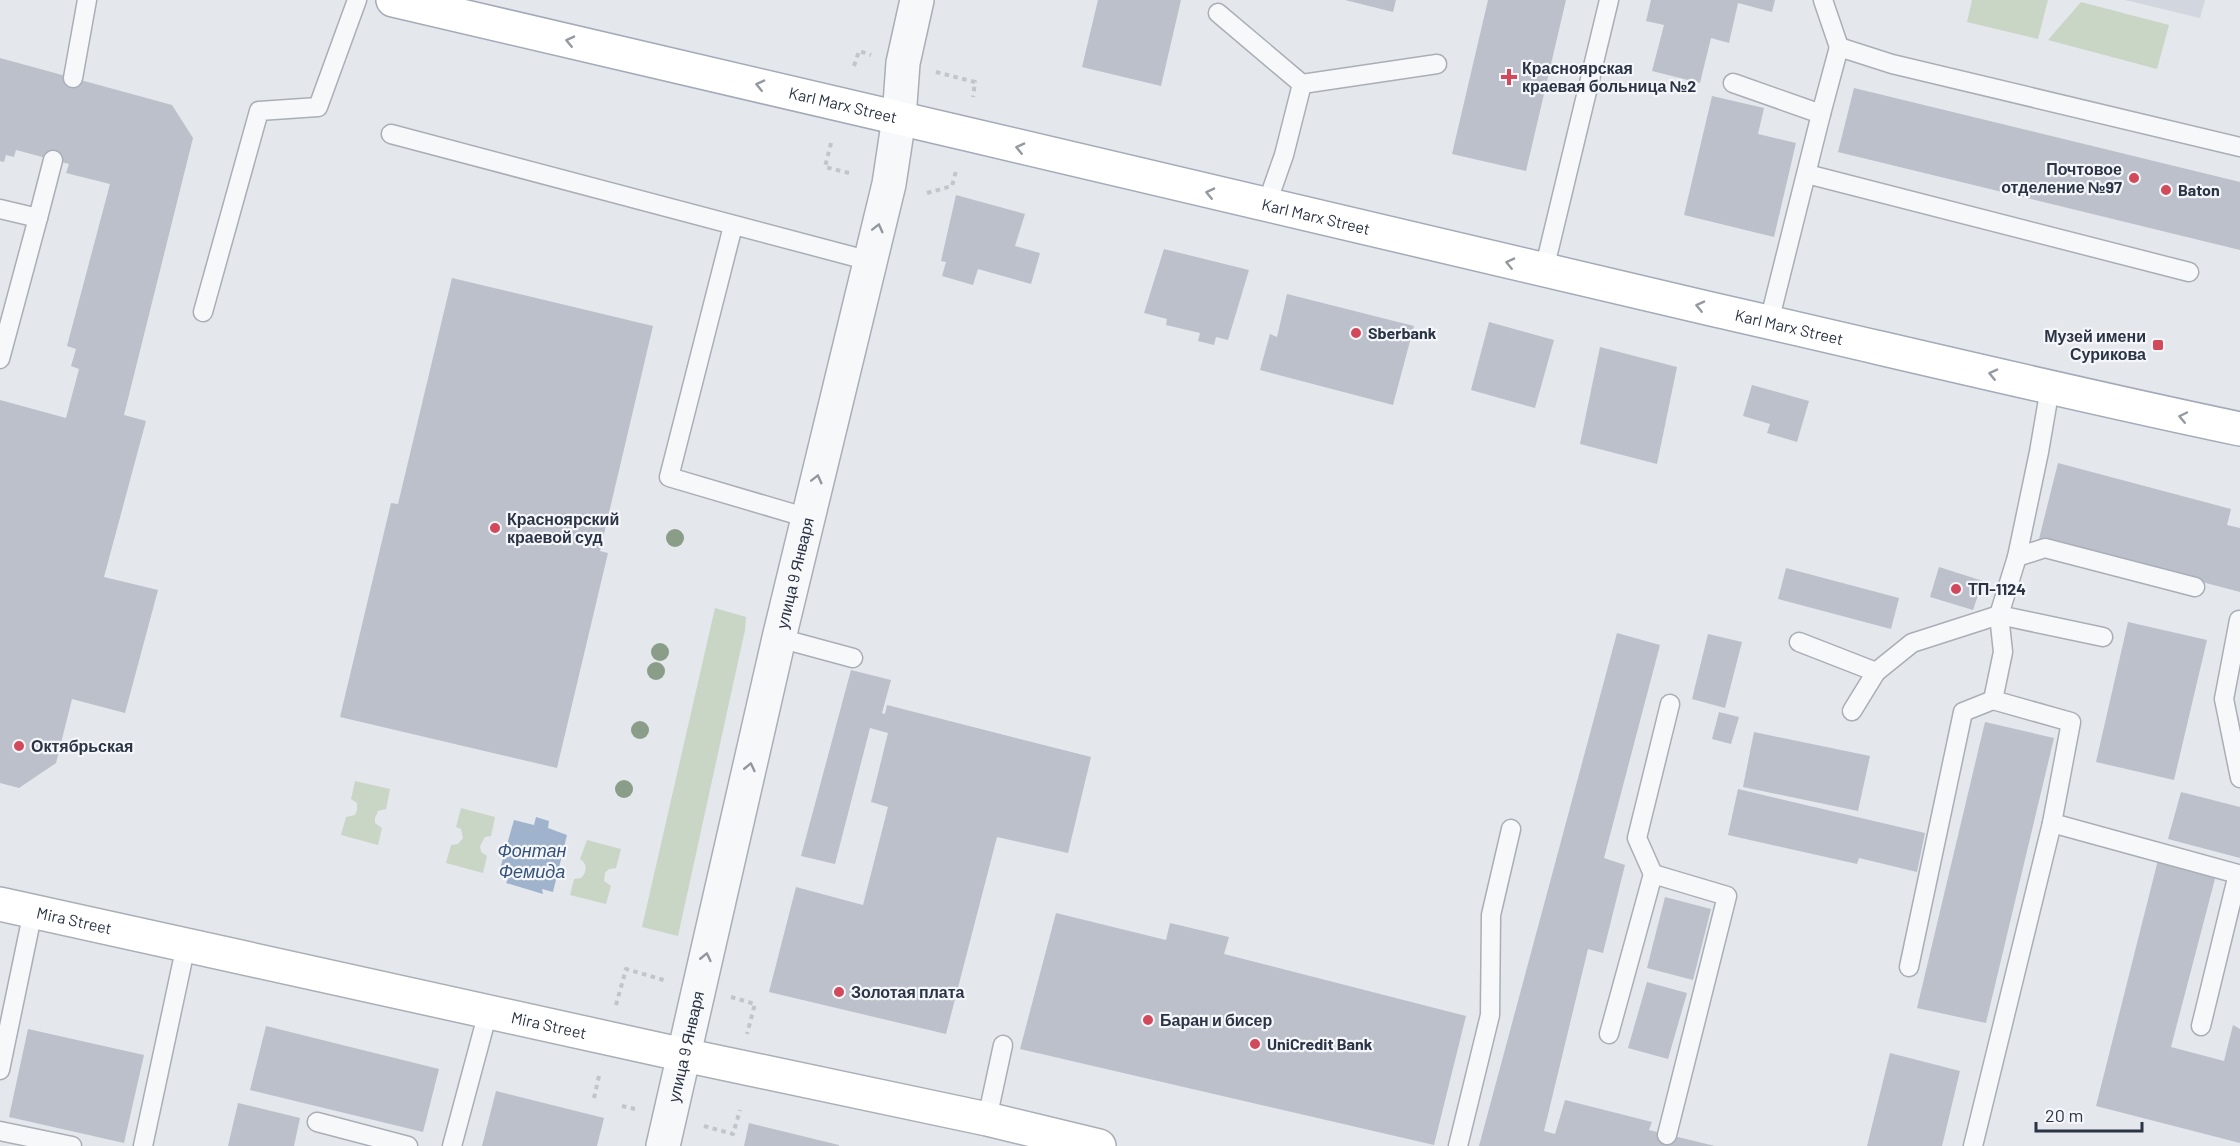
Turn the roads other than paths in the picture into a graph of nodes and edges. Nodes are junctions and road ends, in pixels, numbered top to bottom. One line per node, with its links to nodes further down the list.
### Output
1 (87, 0): 10 (lane)
2 (357, 0): 26 (lane)
3 (393, 0): 14 (main road, Karl Marx Street, one-way to 3)
4 (917, 0): 14 (street, улица 9 Января)
5 (1609, 0): 24 (lane)
6 (1823, 0): 8 (lane)
7 (1218, 13): 12 (lane)
8 (1839, 47): 13 (lane); 16 (lane)
9 (1437, 64): 12 (lane)
10 (73, 78)
11 (1733, 83): 13 (lane)
12 (1302, 84): 19 (lane)
13 (1821, 114): 18 (lane)
14 (899, 118): 19 (main road, Karl Marx Street, one-way to 14); 23 (street, улица 9 Января, one-way to 14)
15 (391, 134): 22 (lane)
16 (2240, 147)
17 (53, 160): 21 (lane)
18 (1807, 174): 25 (lane); 27 (lane)
19 (1266, 206): 24 (main road, Karl Marx Street, one-way to 19)
20 (0, 209): 21 (lane)
21 (38, 218): 28 (lane)
22 (733, 226): 23 (lane); 31 (lane)
23 (870, 261): 31 (street, улица 9 Января, one-way to 23)
24 (1545, 270): 27 (main road, Karl Marx Street, one-way to 24)
25 (2189, 272)
26 (203, 312)
27 (1770, 322): 29 (main road, Karl Marx Street, one-way to 27)
28 (0, 359)
29 (2049, 388): 30 (main road, Karl Marx Street, one-way to 29); 32 (lane)
30 (2240, 429)
31 (808, 518): 37 (street, улица 9 Января)
32 (2017, 557): 33 (lane); 34 (lane)
33 (2195, 587)
34 (1999, 615): 36 (lane); 40 (lane); 41 (lane)
35 (2239, 620): 44 (lane)
36 (2103, 637)
37 (779, 638): 39 (lane); 56 (street, улица 9 Января, one-way to 37)
38 (1799, 642): 40 (lane)
39 (853, 658)
40 (1876, 672): 43 (lane)
41 (1993, 700): 45 (lane); 51 (lane)
42 (1670, 704): 47 (lane)
43 (1852, 711)
44 (2240, 778)
45 (2052, 823): 53 (lane); 70 (lane)
46 (1511, 829): 69 (lane)
47 (1653, 873): 54 (lane); 61 (lane)
48 (0, 904): 49 (main road, Mira Street)
49 (33, 911): 50 (main road, Mira Street); 57 (lane)
50 (186, 945): 52 (main road, Mira Street); 64 (lane)
51 (1909, 967)
52 (488, 1012): 56 (main road, Mira Street); 66 (lane)
53 (2201, 1026)
54 (1609, 1034)
55 (1003, 1045): 58 (lane)
56 (684, 1055): 58 (main road, Mira Street); 67 (street, улица 9 Января)
57 (0, 1070)
58 (987, 1119): 68 (main road, Mira Street)
59 (317, 1122): 62 (lane)
60 (0, 1131): 63 (lane)
61 (1667, 1135)
62 (354, 1139): 65 (lane)
63 (72, 1146)
64 (143, 1146)
65 (408, 1146)
66 (452, 1146)
67 (663, 1146)
68 (1099, 1146)
69 (1458, 1146)
70 (1973, 1146)

